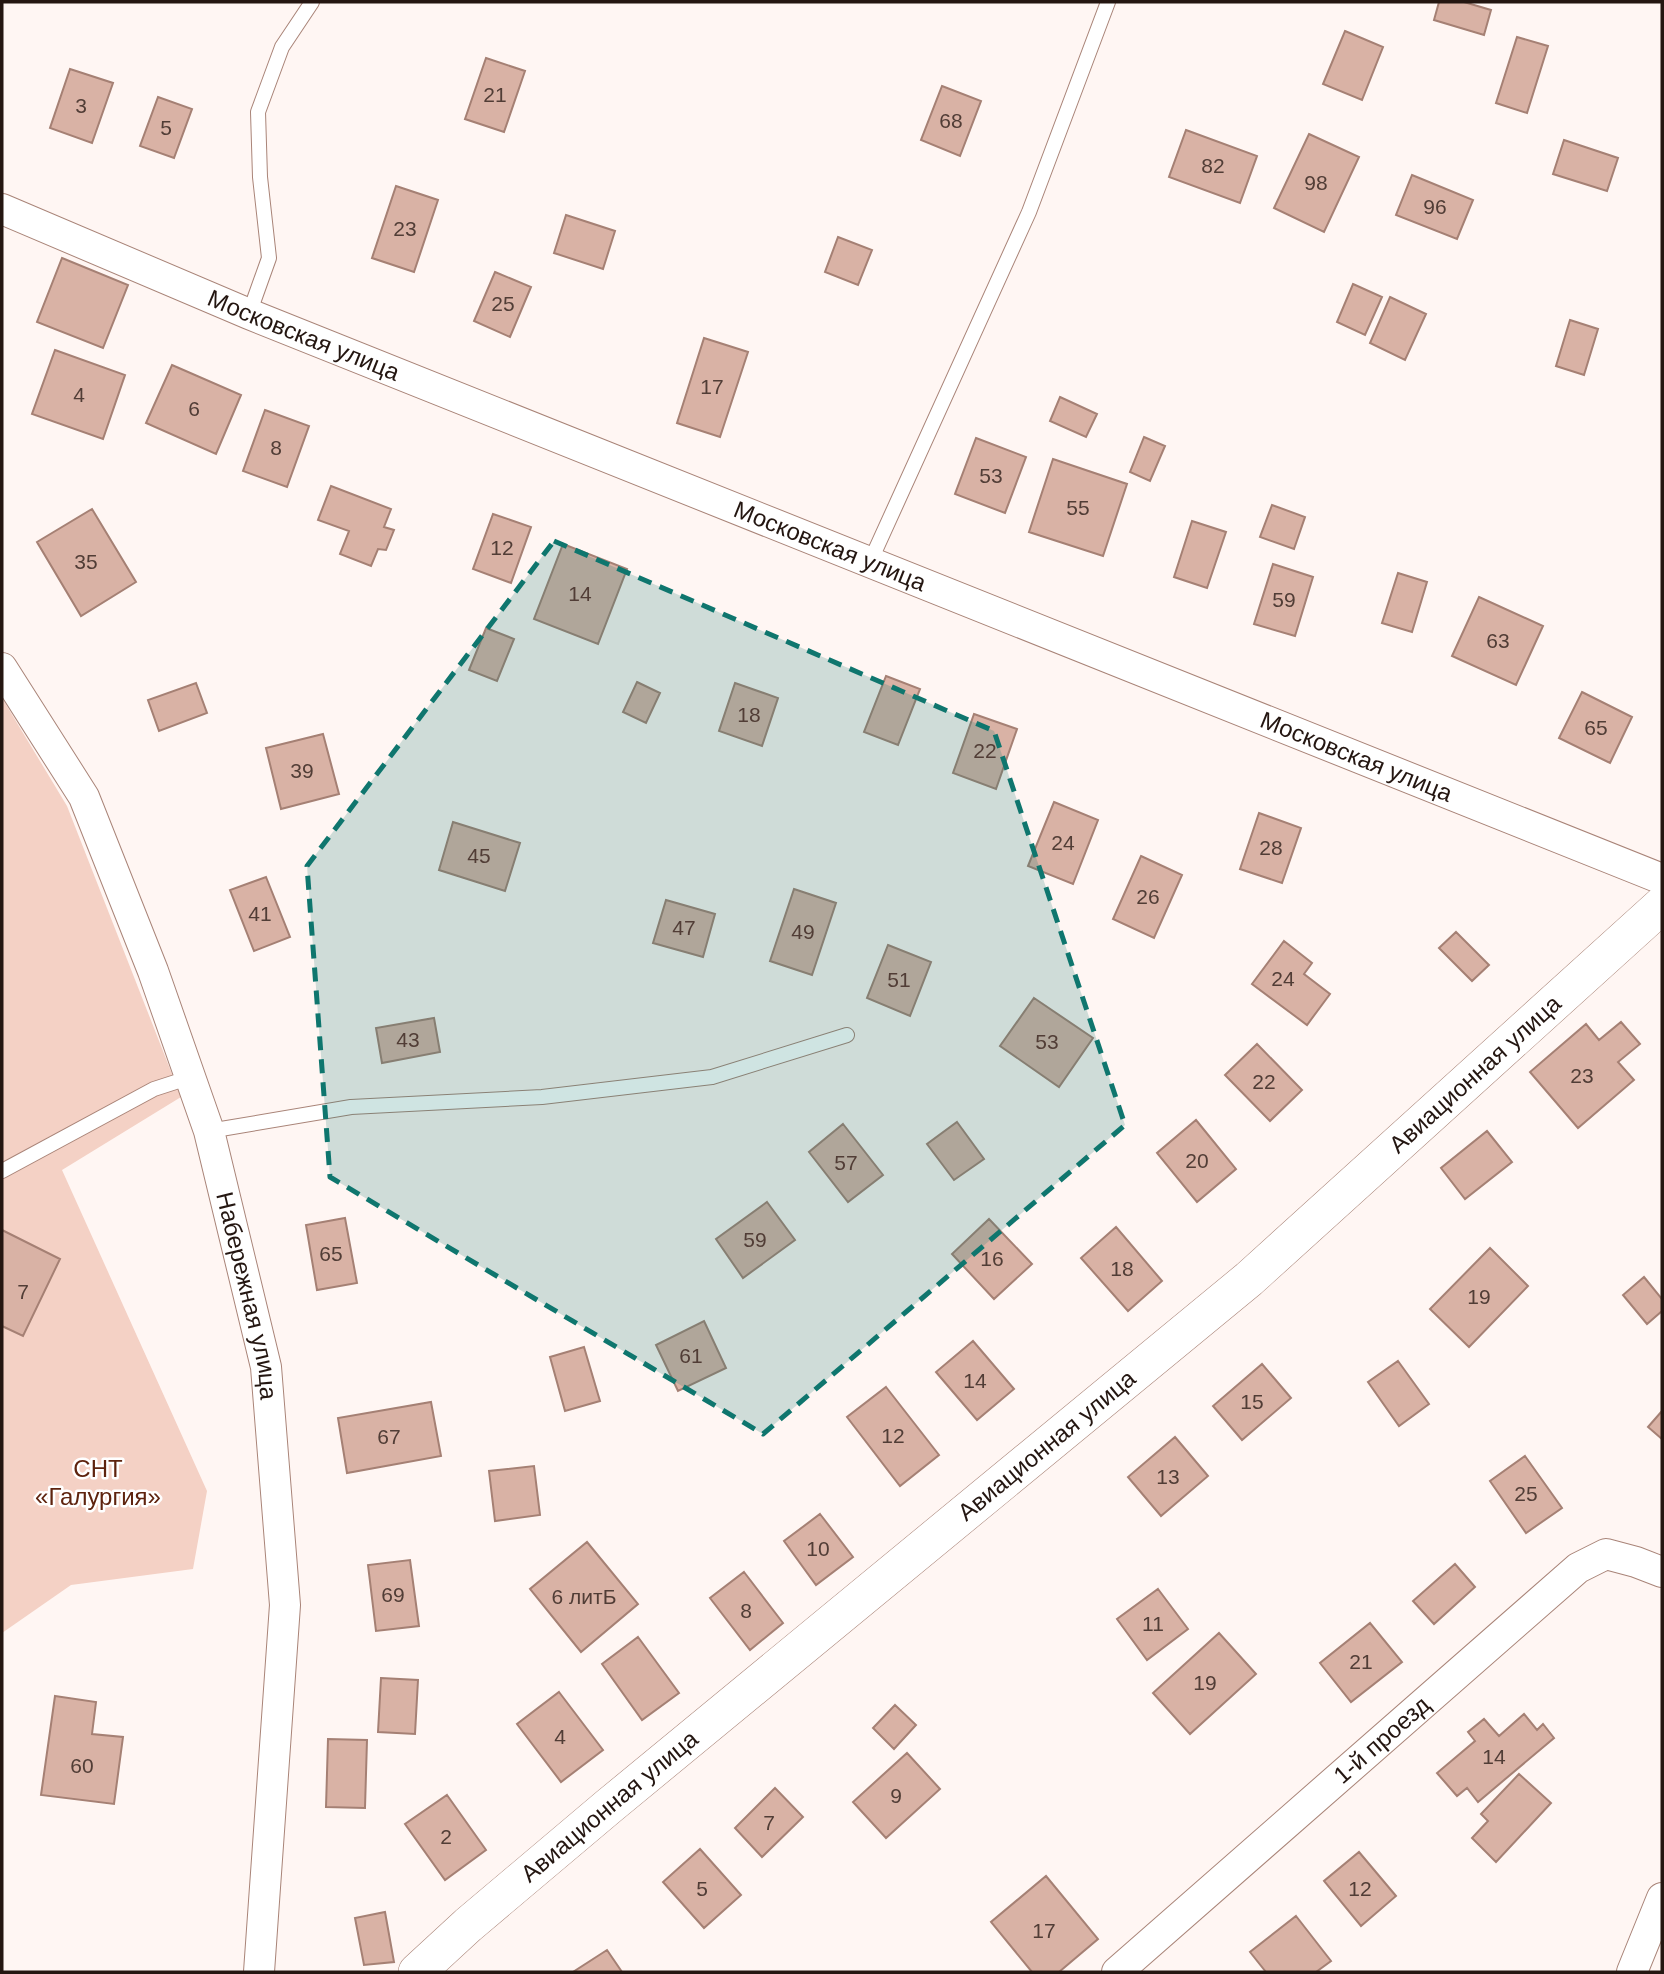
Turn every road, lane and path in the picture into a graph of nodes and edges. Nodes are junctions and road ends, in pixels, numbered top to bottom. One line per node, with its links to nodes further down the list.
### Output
1 (312, 2): 4 (lane)
2 (1108, 2): 5 (lane)
3 (2, 209): 4 (street, Московская улица)
4 (249, 314): 5 (street, Московская улица)
5 (870, 562): 7 (street, Московская улица)
6 (2, 668): 10 (street, Набережная улица)
7 (1662, 879)
8 (1662, 905): 16 (street, Авиационная улица)
9 (847, 1035): 11 (lane)
10 (191, 1077): 11 (street, Набережная улица); 12 (lane)
11 (209, 1131): 15 (street, Набережная улица)
12 (2, 1171)
13 (1662, 1572): 17 (street, 1-й проезд)
14 (1662, 1898): 18 (street)
15 (259, 1972)
16 (417, 1972)
17 (1116, 1972)
18 (1632, 1972)

